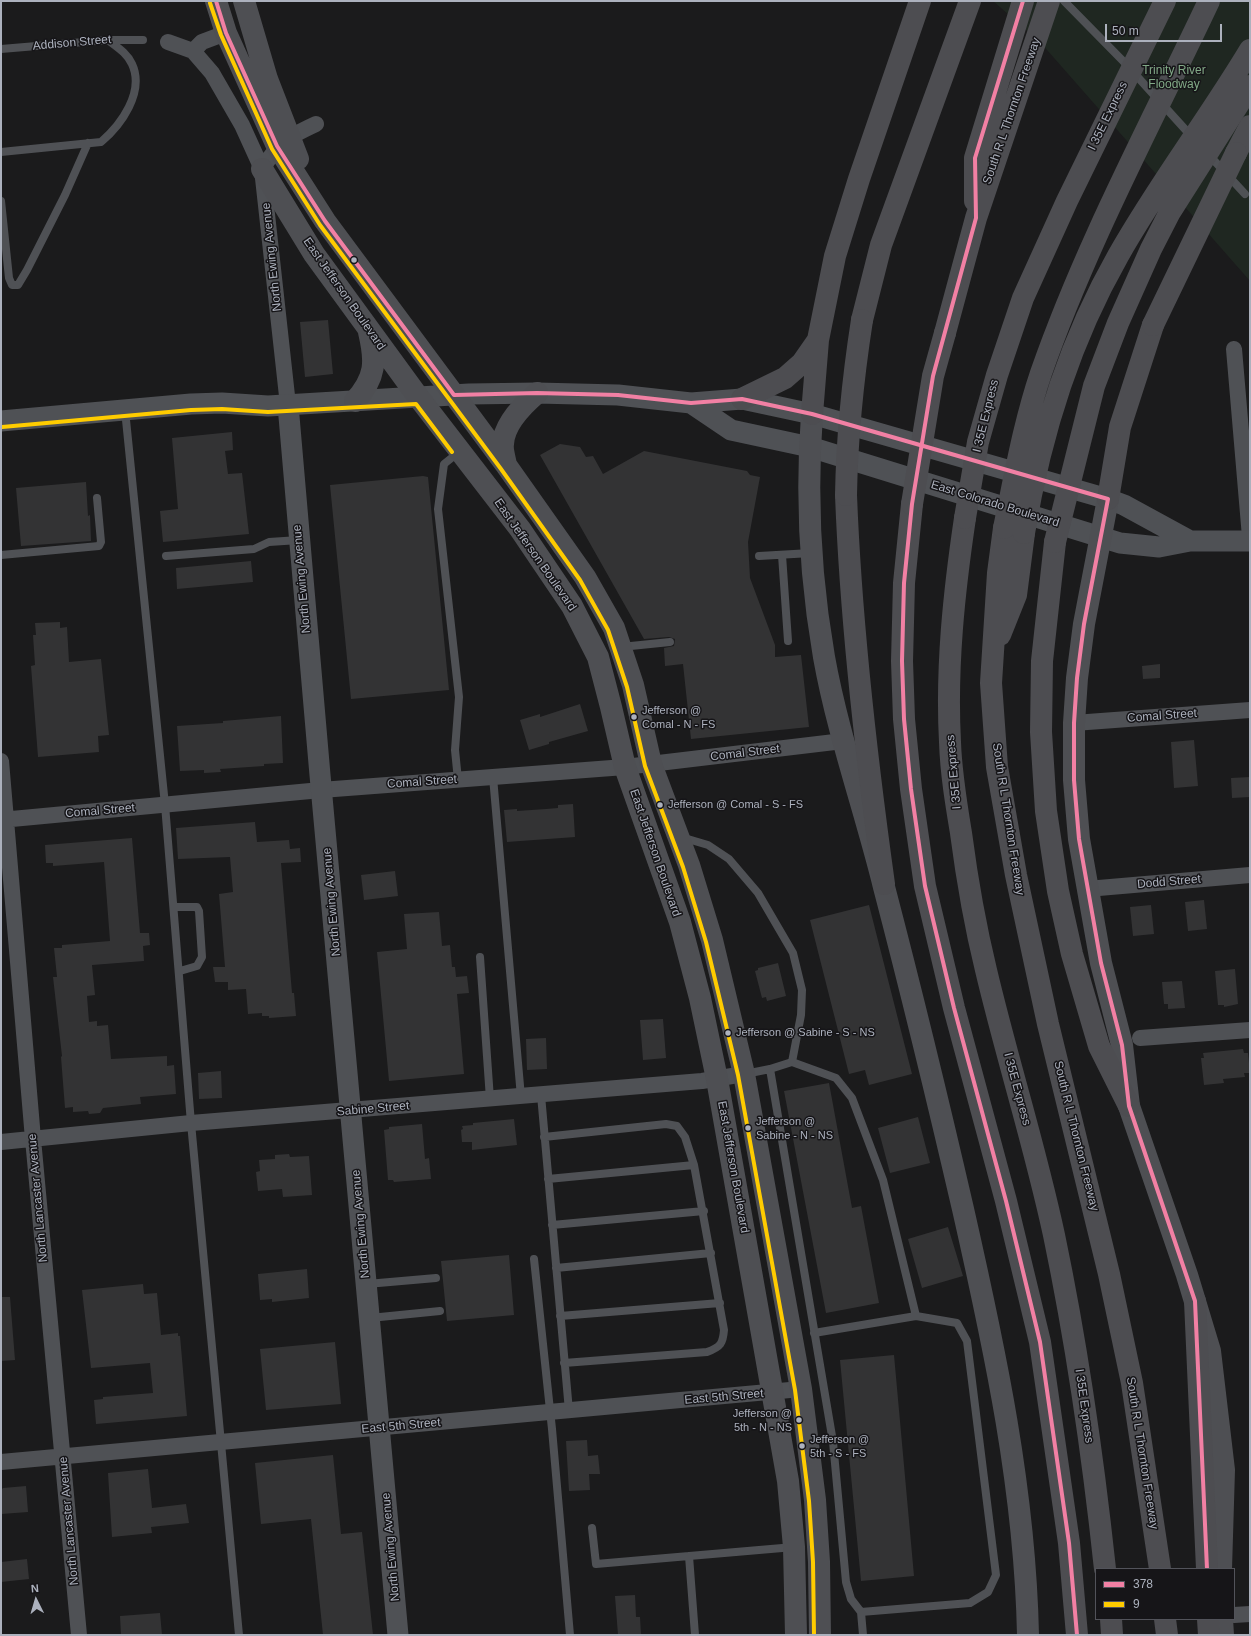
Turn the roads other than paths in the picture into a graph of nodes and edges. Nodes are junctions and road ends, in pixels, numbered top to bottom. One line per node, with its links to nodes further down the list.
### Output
1 (216, 1): 10 (main road)
2 (244, 1): 20 (main road)
3 (920, 1): 28 (highway)
4 (970, 1): 72 (highway, bridge)
5 (1023, 1): 26 (highway)
6 (1049, 1): 26 (highway, South R L Thornton Freeway)
7 (1064, 1): 24 (lane)
8 (1165, 1): 120 (highway, I 35E Express, bridge)
9 (1209, 1): 45 (highway, bridge)
10 (226, 33): 16 (street); 20 (main road)
11 (108, 40): 12 (lane, Addison Street); 14 (lane, Addison Street); 21 (lane)
12 (143, 40)
13 (168, 42): 16 (street, North Ewing Avenue)
14 (1, 49)
15 (1250, 50): 45 (highway, bridge)
16 (193, 51): 23 (street, North Ewing Avenue)
17 (1250, 86): 86 (highway, bridge)
18 (316, 124): 20 (street)
19 (1250, 126): 44 (highway, bridge)
20 (283, 142): 23 (street); 31 (main road)
21 (88, 143): 22 (lane); 25 (lane)
22 (1, 152)
23 (262, 169): 27 (main road, East Jefferson Boulevard); 36 (street, North Ewing Avenue)
24 (1245, 194)
25 (1, 201)
26 (976, 218): 140 (highway, South R L Thornton Freeway, bridge)
27 (367, 327): 32 (main road, East Jefferson Boulevard); 34 (main road)
28 (818, 340): 33 (highway); 38 (highway)
29 (1234, 349): 47 (street)
30 (537, 393): 31 (street, East Colorado Boulevard); 35 (street, East Colorado Boulevard); 42 (main road)
31 (454, 395): 32 (street, East Colorado Boulevard); 42 (main road)
32 (419, 398): 34 (street, East Colorado Boulevard); 41 (main road, East Jefferson Boulevard)
33 (742, 399): 35 (street, East Colorado Boulevard); 38 (street, East Colorado Boulevard)
34 (355, 401): 36 (street, East Colorado Boulevard)
35 (691, 403): 40 (street, East Colorado Boulevard)
36 (288, 405): 37 (street, East Colorado Boulevard); 48 (street, North Ewing Avenue)
37 (125, 410): 39 (street, East Colorado Boulevard); 68 (lane)
38 (812, 414): 40 (main road); 44 (street, East Colorado Boulevard)
39 (1, 421)
40 (810, 448): 46 (street, East Colorado Boulevard); 51 (main road)
41 (460, 452): 64 (main road, East Jefferson Boulevard); 66 (lane)
42 (506, 466): 58 (main road)
43 (97, 498): 52 (lane)
44 (1108, 499): 46 (main road); 49 (street, East Colorado Boulevard)
45 (1014, 531): 121 (highway, South R L Thornton Freeway)
46 (1102, 537): 49 (street, East Colorado Boulevard); 60 (main road)
47 (1250, 537)
48 (299, 540): 54 (lane); 67 (street, North Ewing Avenue)
49 (1190, 541): 50 (street, East Colorado Boulevard)
50 (1250, 541)
51 (812, 553): 53 (lane); 61 (main road)
52 (1, 555)
53 (782, 555): 55 (lane); 56 (lane)
54 (166, 556)
55 (759, 556)
56 (788, 641)
57 (670, 642): 58 (lane)
58 (620, 648): 63 (main road)
59 (1250, 710): 60 (street, Comal Street)
60 (1074, 722): 73 (main road)
61 (843, 741): 63 (street, Comal Street); 72 (main road)
62 (1, 761): 69 (street, North Lancaster Avenue)
63 (651, 764): 64 (street, Comal Street); 70 (main road)
64 (625, 767): 65 (street, Comal Street); 82 (main road, East Jefferson Boulevard)
65 (493, 777): 66 (street, Comal Street); 84 (lane)
66 (458, 780): 67 (street, Comal Street)
67 (321, 790): 68 (street, Comal Street); 87 (street, North Ewing Avenue)
68 (165, 805): 69 (street, Comal Street); 74 (lane)
69 (4, 820): 90 (street, North Lancaster Avenue)
70 (678, 836): 79 (lane); 81 (main road)
71 (1250, 875): 73 (street, Dodd Street)
72 (884, 884): 139 (main road)
73 (1087, 889): 86 (main road)
74 (174, 907): 76 (lane); 76 (lane)
75 (480, 957): 85 (lane)
76 (180, 971): 88 (lane)
77 (1250, 1030): 78 (street)
78 (1140, 1038)
79 (792, 1062): 80 (lane); 105 (lane)
80 (770, 1069): 81 (lane); 107 (lane)
81 (744, 1074): 82 (street, Sabine Street); 109 (main road)
82 (717, 1079): 83 (street, Sabine Street); 110 (main road, East Jefferson Boulevard)
83 (541, 1095): 84 (street, Sabine Street); 89 (lane)
84 (521, 1097): 85 (street, Sabine Street)
85 (490, 1099): 87 (street, Sabine Street)
86 (1129, 1106): 101 (main road)
87 (351, 1110): 88 (street, Sabine Street); 100 (street, North Ewing Avenue)
88 (191, 1124): 90 (street, Sabine Street); 114 (lane)
89 (544, 1137): 92 (lane); 93 (lane)
90 (33, 1139): 91 (street, Sabine Street); 115 (street, North Lancaster Avenue)
91 (1, 1142)
92 (694, 1165): 93 (lane); 94 (lane)
93 (548, 1179): 95 (lane)
94 (704, 1211): 95 (lane); 96 (lane)
95 (552, 1225): 98 (lane)
96 (711, 1253): 98 (lane); 102 (lane)
97 (534, 1259): 112 (lane)
98 (556, 1268): 104 (lane)
99 (436, 1278): 100 (lane)
100 (367, 1284): 106 (street, North Ewing Avenue)
101 (1195, 1302): 122 (highway); 123 (main road)
102 (720, 1303): 104 (lane); 108 (lane)
103 (440, 1311): 106 (lane)
104 (560, 1316): 108 (lane)
105 (916, 1316): 107 (lane); 124 (lane)
106 (370, 1318): 113 (street, North Ewing Avenue)
107 (814, 1334): 124 (lane)
108 (564, 1363): 111 (lane)
109 (801, 1389): 110 (street, East 5th Street); 137 (main road)
110 (774, 1392): 111 (street, East 5th Street); 118 (main road, East Jefferson Boulevard)
111 (569, 1411): 112 (street, East 5th Street)
112 (550, 1413): 113 (street, East 5th Street); 134 (lane)
113 (380, 1427): 114 (street, East 5th Street); 133 (street, North Ewing Avenue)
114 (222, 1442): 115 (street, East 5th Street); 132 (lane)
115 (63, 1456): 116 (street, East 5th Street); 131 (street, North Lancaster Avenue)
116 (1, 1462)
117 (592, 1528): 119 (lane)
118 (794, 1547): 119 (lane); 136 (main road, East Jefferson Boulevard)
119 (689, 1556): 135 (lane)
120 (1105, 1568)
121 (1160, 1568)
122 (1207, 1568)
123 (1221, 1568)
124 (861, 1612): 138 (lane)
125 (1250, 1614): 126 (street)
126 (1235, 1615)
127 (1111, 1620): 141 (highway)
128 (1165, 1620): 142 (highway)
129 (1208, 1620): 143 (highway)
130 (1222, 1620): 144 (main road)
131 (79, 1635)
132 (239, 1635)
133 (398, 1635)
134 (570, 1635)
135 (695, 1635)
136 (796, 1635)
137 (820, 1635)
138 (864, 1635)
139 (1028, 1635)
140 (1077, 1635)
141 (1112, 1635)
142 (1167, 1635)
143 (1209, 1635)
144 (1223, 1635)

